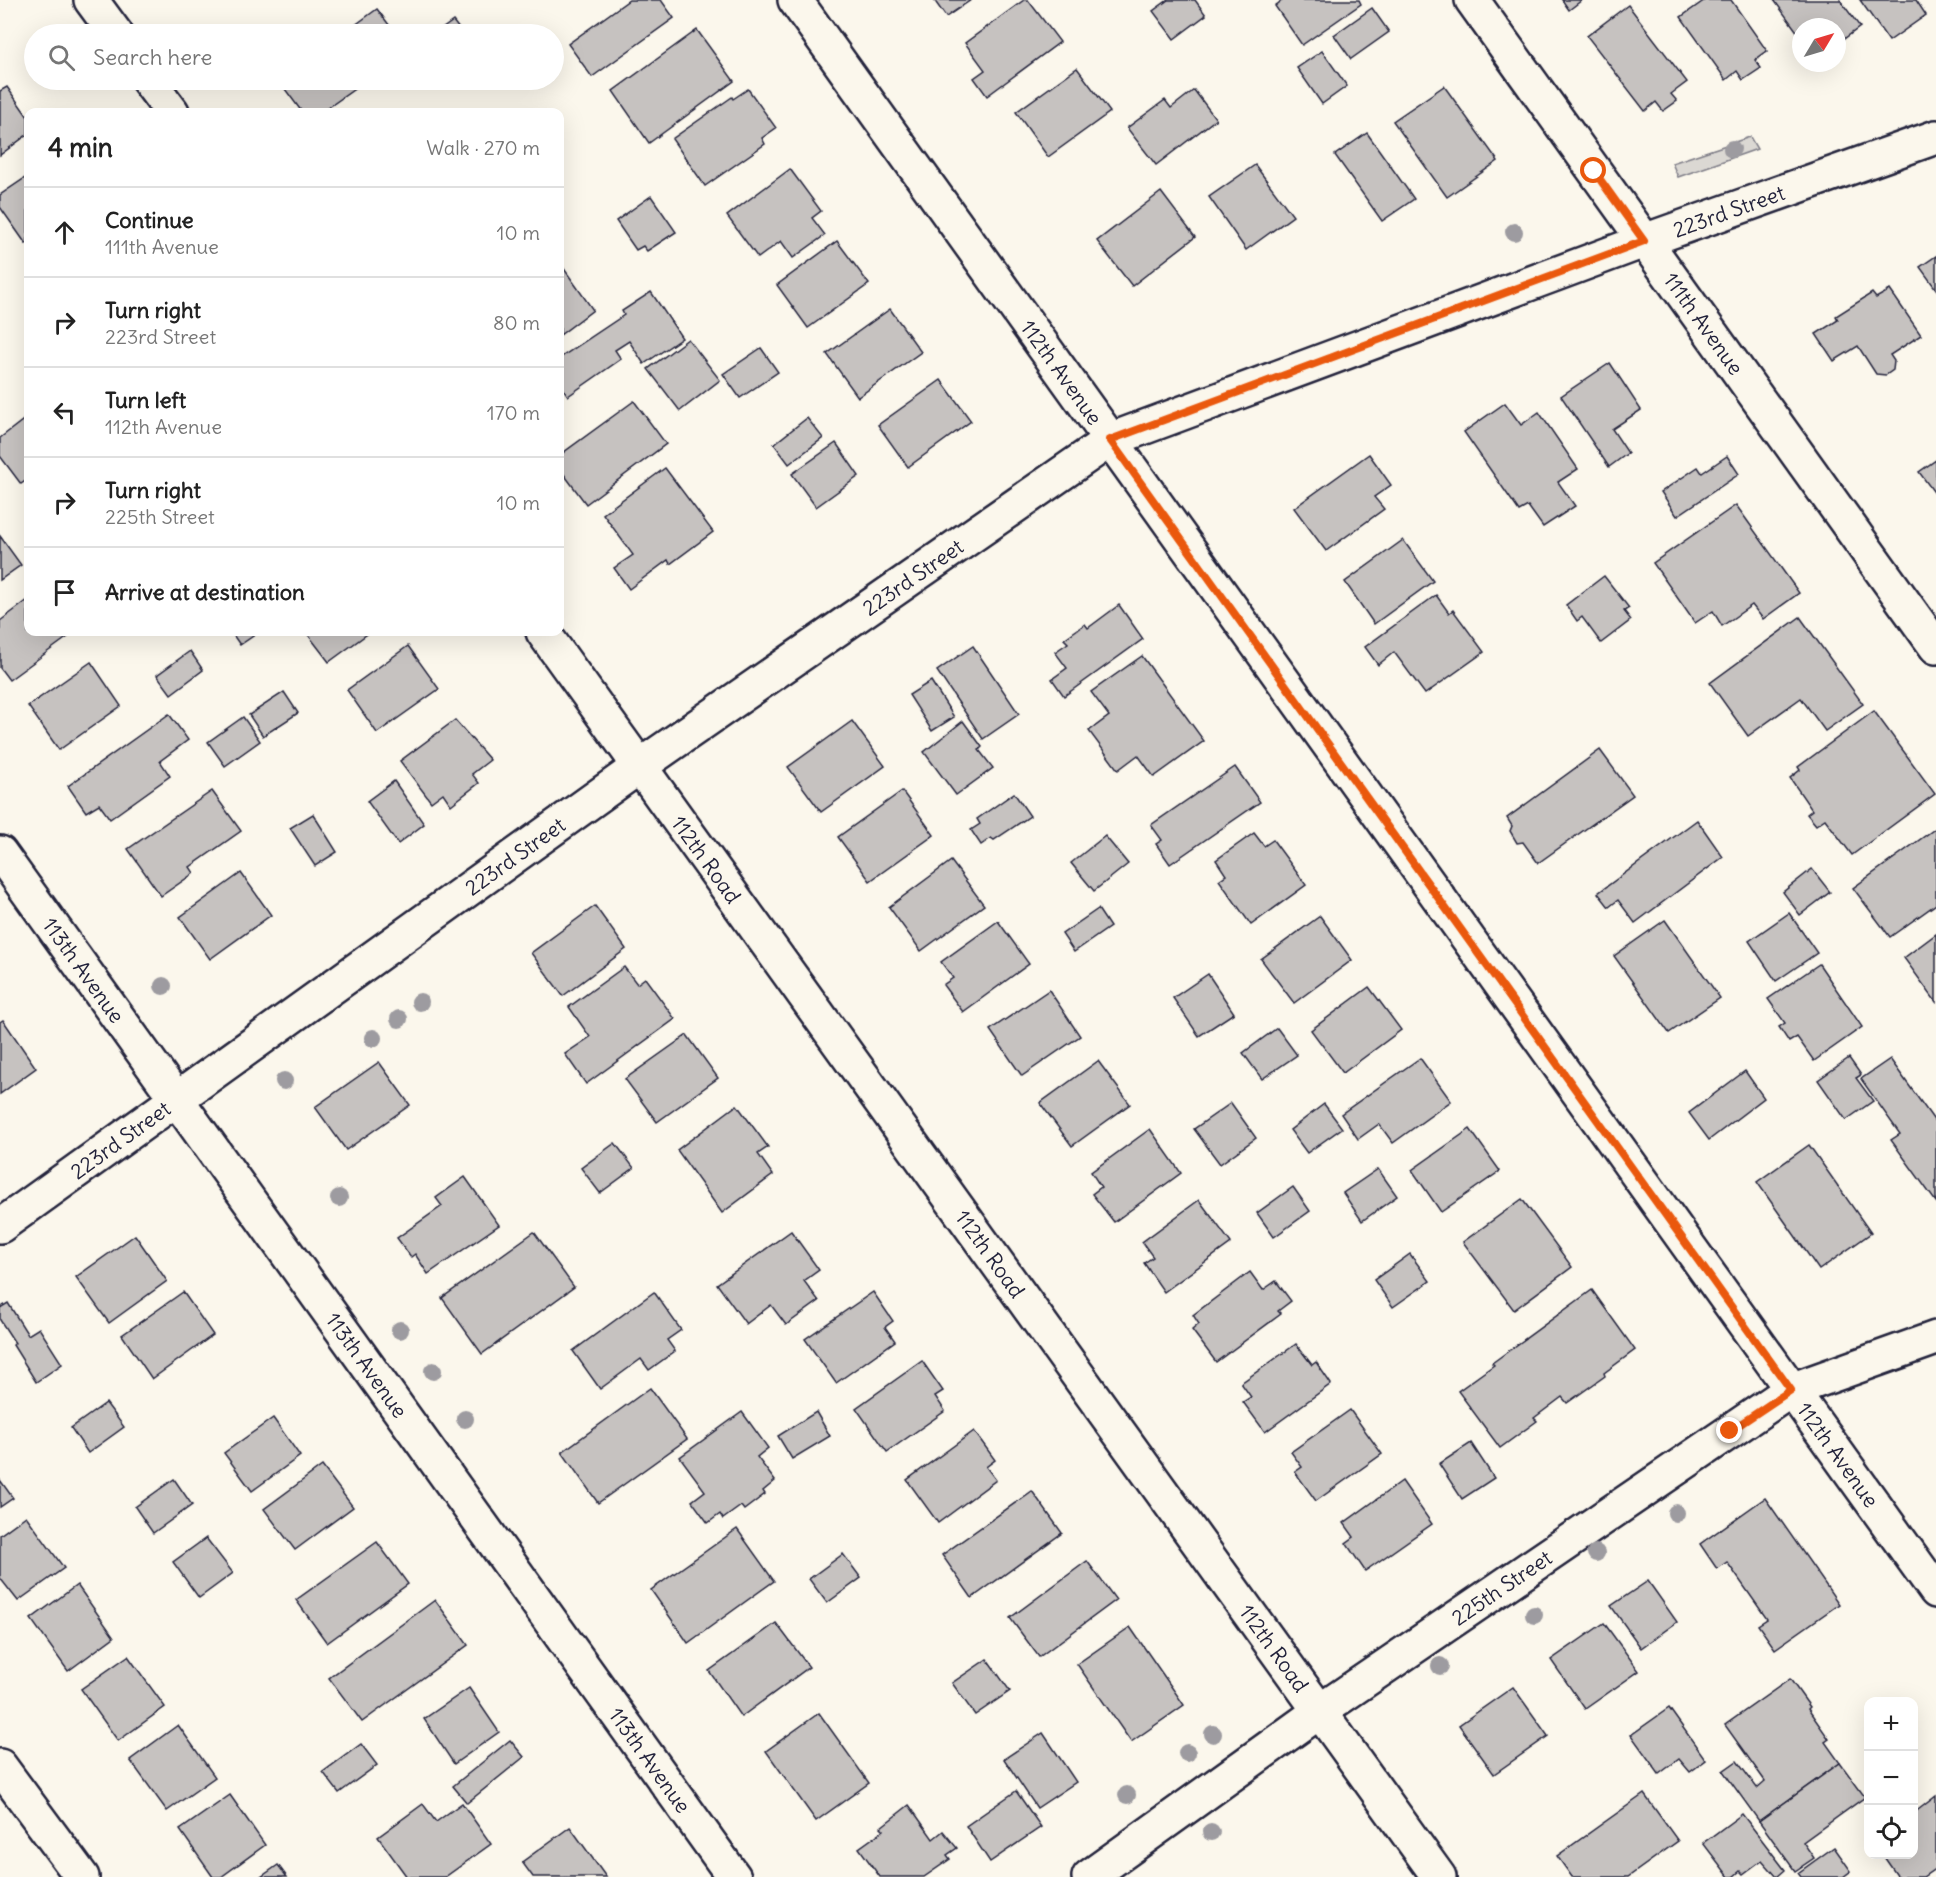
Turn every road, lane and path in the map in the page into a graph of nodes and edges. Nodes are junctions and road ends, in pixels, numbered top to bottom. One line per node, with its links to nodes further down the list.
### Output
1 (91, 0): 4 (street)
2 (795, 0): 9 (street, 112th Avenue)
3 (1472, 0): 8 (street, 111th Avenue)
4 (109, 24)
5 (156, 90): 6 (street)
6 (169, 108)
7 (1936, 137): 8 (street, 223rd Street)
8 (1644, 241): 9 (street, 223rd Street); 11 (street, 111th Avenue)
9 (1110, 440): 12 (street, 223rd Street); 17 (street, 112th Avenue)
10 (546, 636): 12 (street, 112th Road)
11 (1936, 647)
12 (640, 766): 14 (street, 223rd Street); 19 (street, 112th Road)
13 (0, 853): 14 (street, 113th Avenue)
14 (177, 1099): 15 (street, 223rd Street); 22 (street, 113th Avenue)
15 (0, 1226)
16 (1936, 1338): 17 (street, 225th Street)
17 (1791, 1390): 18 (street, 112th Avenue); 19 (street, 225th Street)
18 (1936, 1591)
19 (1320, 1711): 23 (street, 225th Street); 24 (street, 112th Road)
20 (0, 1766): 21 (street)
21 (82, 1877)
22 (734, 1877)
23 (1089, 1877)
24 (1439, 1877)

